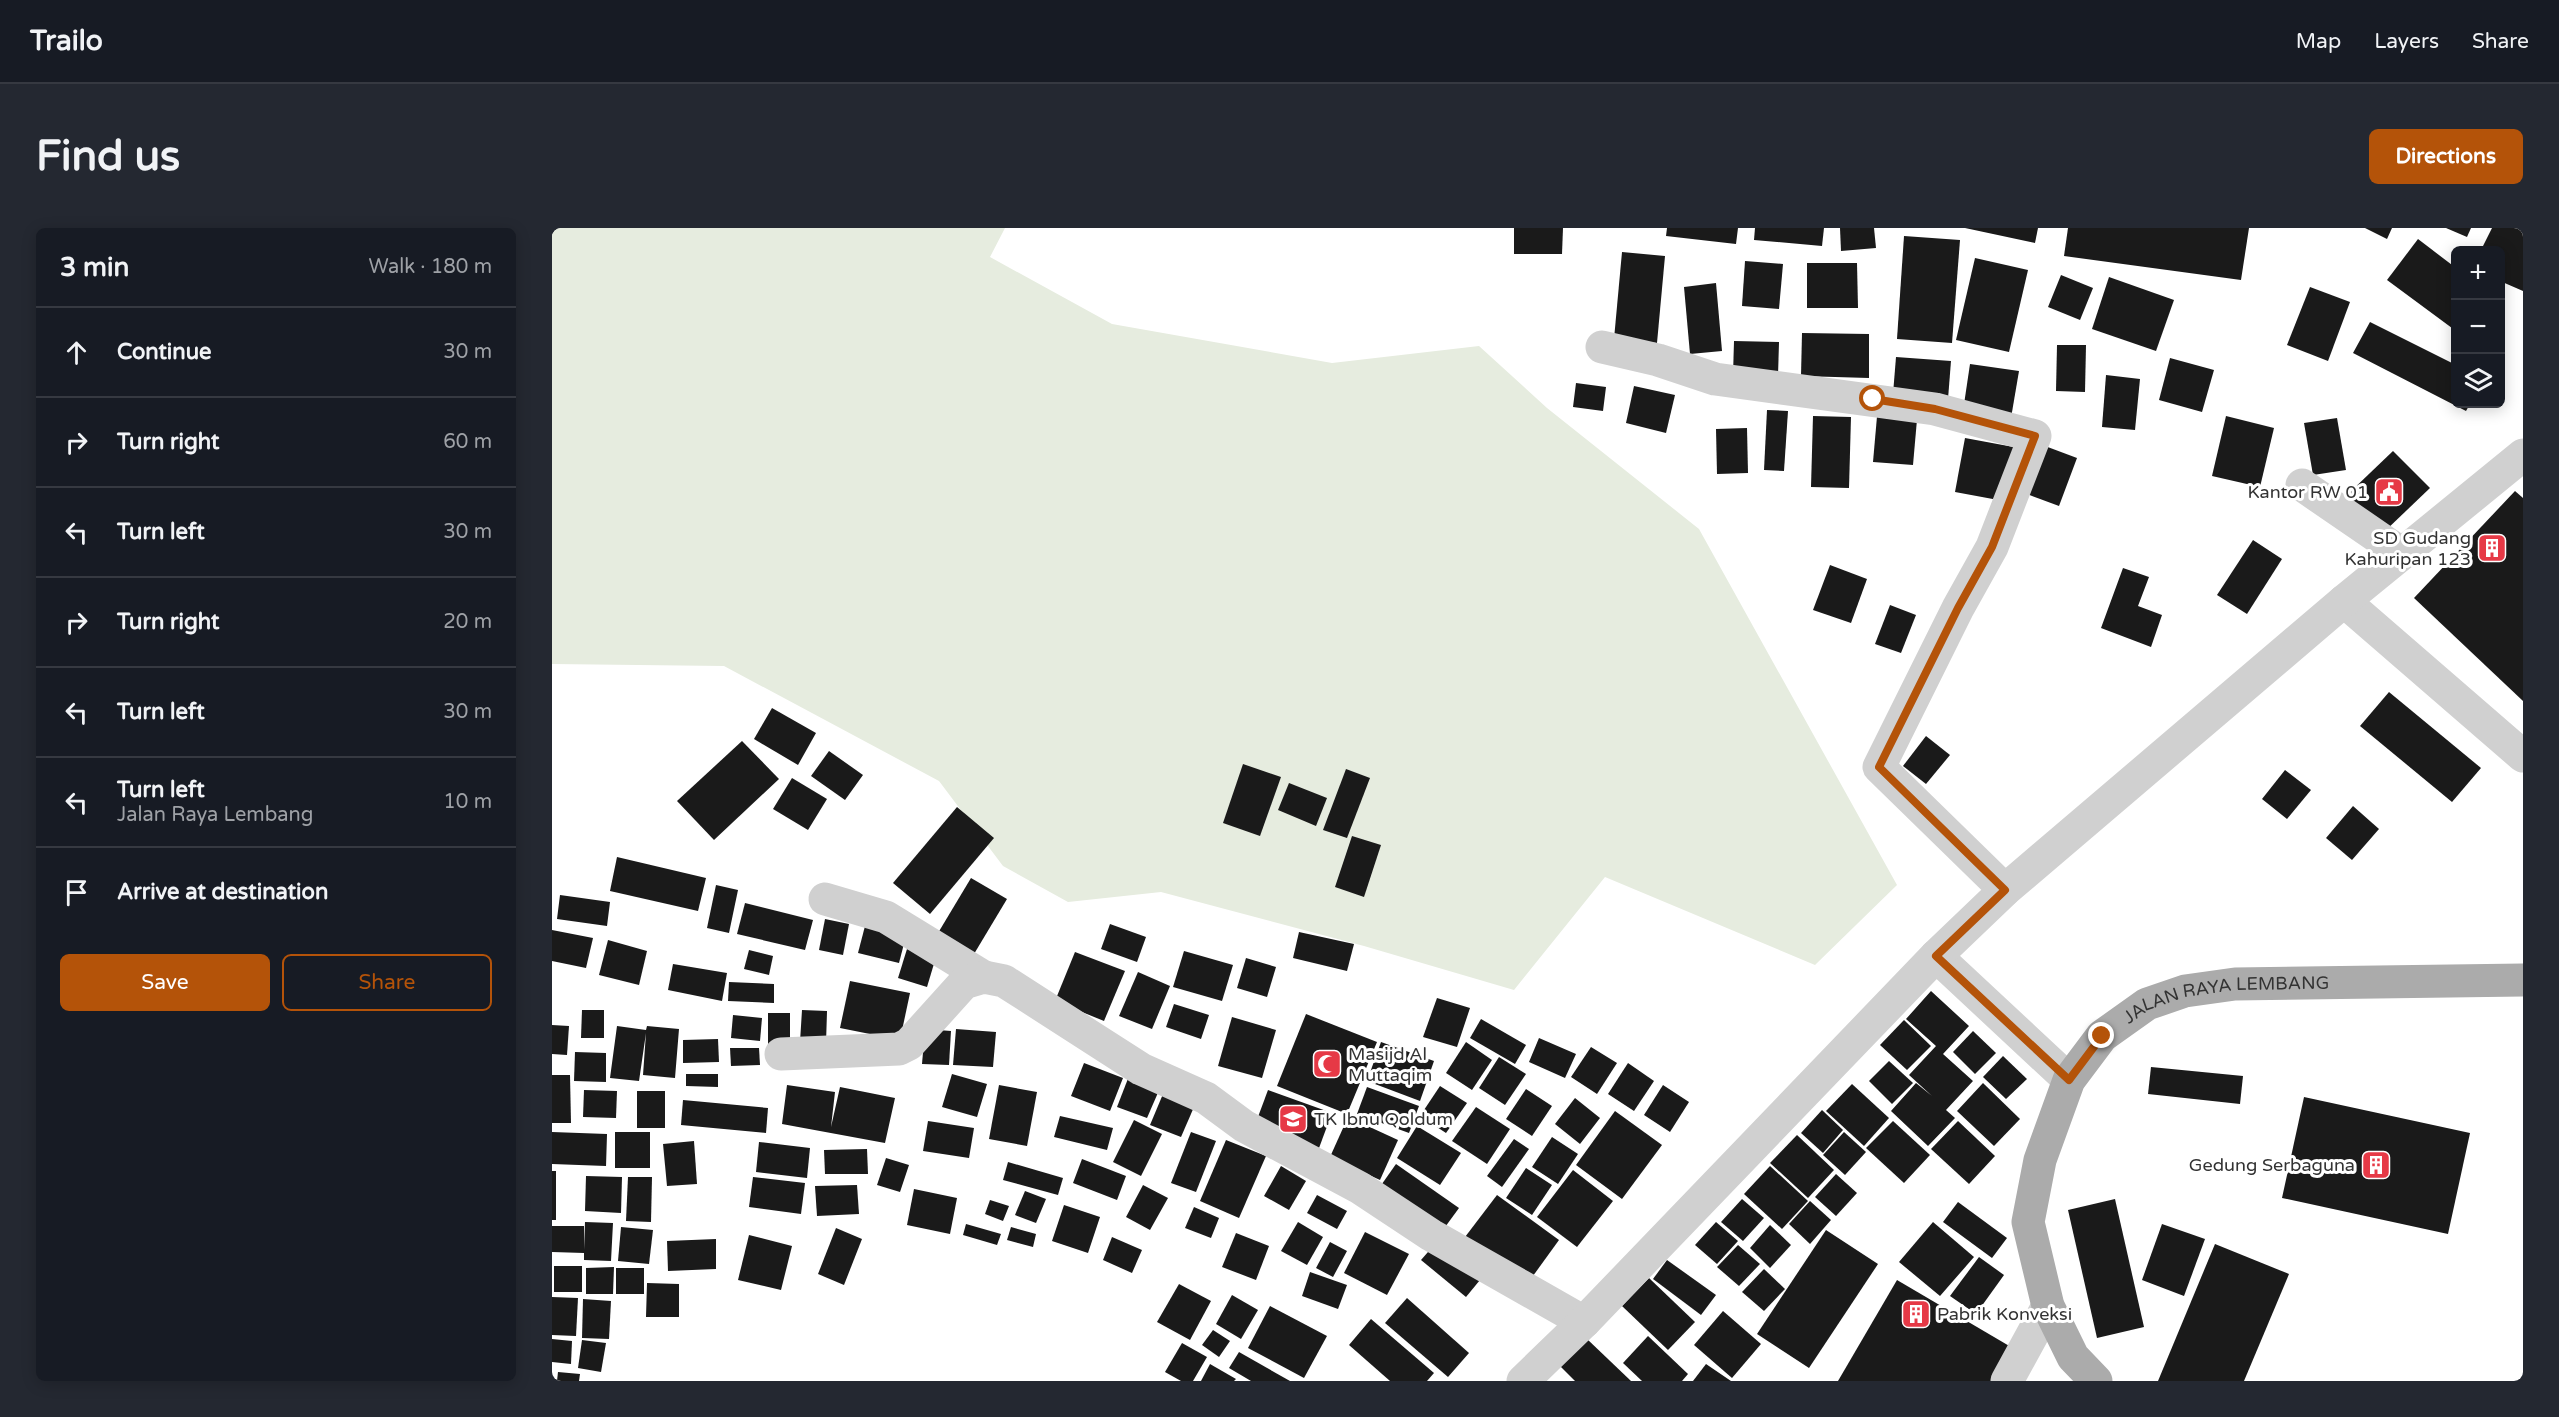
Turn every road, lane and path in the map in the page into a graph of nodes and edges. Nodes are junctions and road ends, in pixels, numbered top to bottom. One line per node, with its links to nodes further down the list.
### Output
1 (1602, 347): 7 (street)
2 (2523, 455): 4 (street)
3 (2302, 485): 4 (street)
4 (2401, 553): 5 (street)
5 (2344, 601): 6 (street); 7 (street)
6 (2523, 756)
7 (2005, 890): 9 (street)
8 (825, 899): 10 (street)
9 (1936, 956): 13 (street); 15 (street)
10 (984, 977): 12 (street); 15 (street)
11 (2523, 981): 13 (main road, JALAN RAYA LEMBANG)
12 (782, 1054)
13 (2069, 1080): 14 (main road, JALAN RAYA LEMBANG)
14 (2048, 1306): 17 (street); 18 (main road, JALAN RAYA LEMBANG)
15 (1584, 1322): 16 (street)
16 (1523, 1381)
17 (2007, 1381)
18 (2096, 1381)

